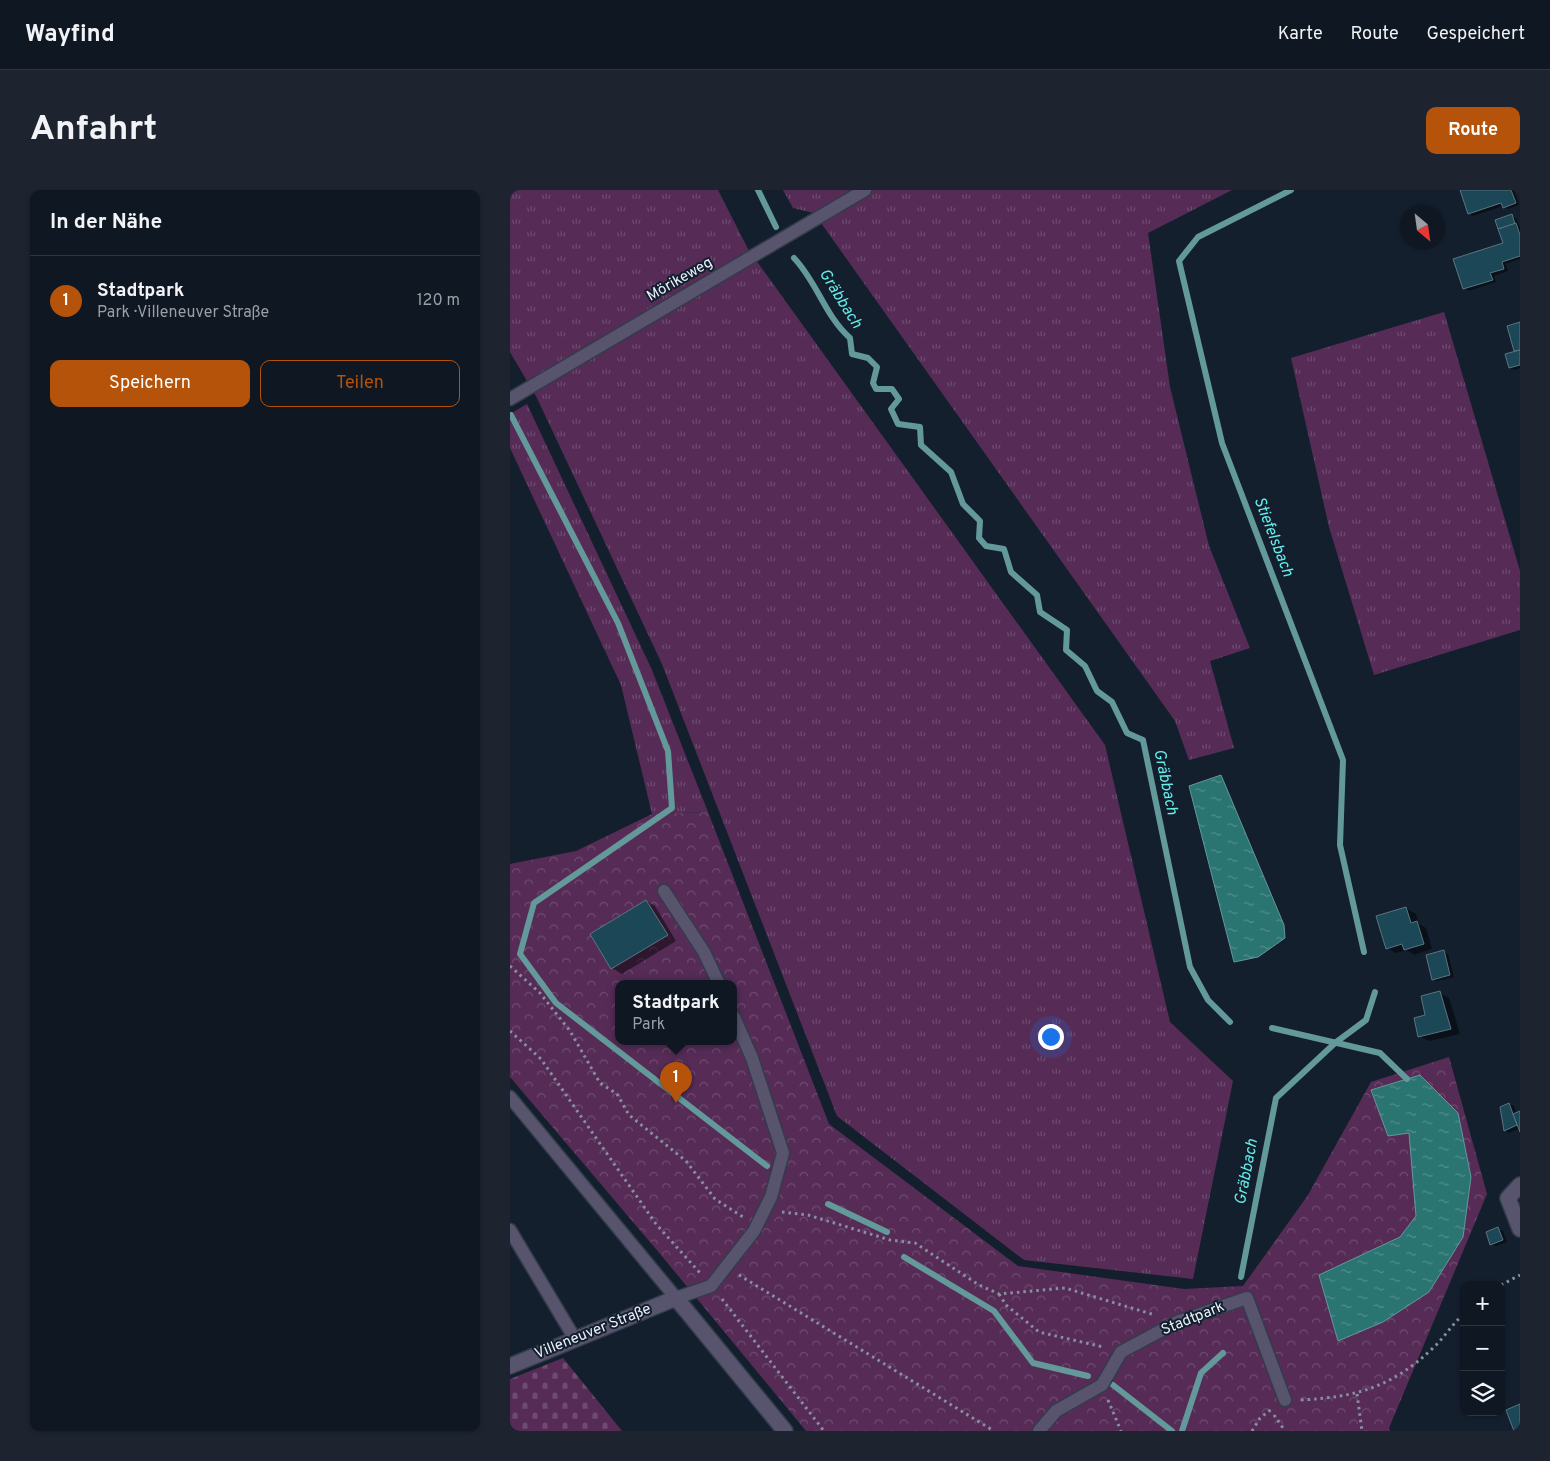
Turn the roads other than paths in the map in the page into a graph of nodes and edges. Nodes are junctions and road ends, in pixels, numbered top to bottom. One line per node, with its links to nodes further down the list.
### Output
1 (866, 190): 2 (lane, Mörikeweg)
2 (510, 398)
3 (664, 892): 4 (lane)
4 (717, 980)
5 (737, 1024): 10 (lane)
6 (510, 1097): 10 (lane)
7 (1520, 1185): 9 (street)
8 (510, 1230): 11 (lane)
9 (1520, 1230)
10 (676, 1298): 11 (street, Villeneuver Straße); 14 (street)
11 (575, 1339): 12 (street, Villeneuver Straße)
12 (510, 1366)
13 (1285, 1400): 15 (lane, Stadtpark)
14 (785, 1431)
15 (1039, 1431)

